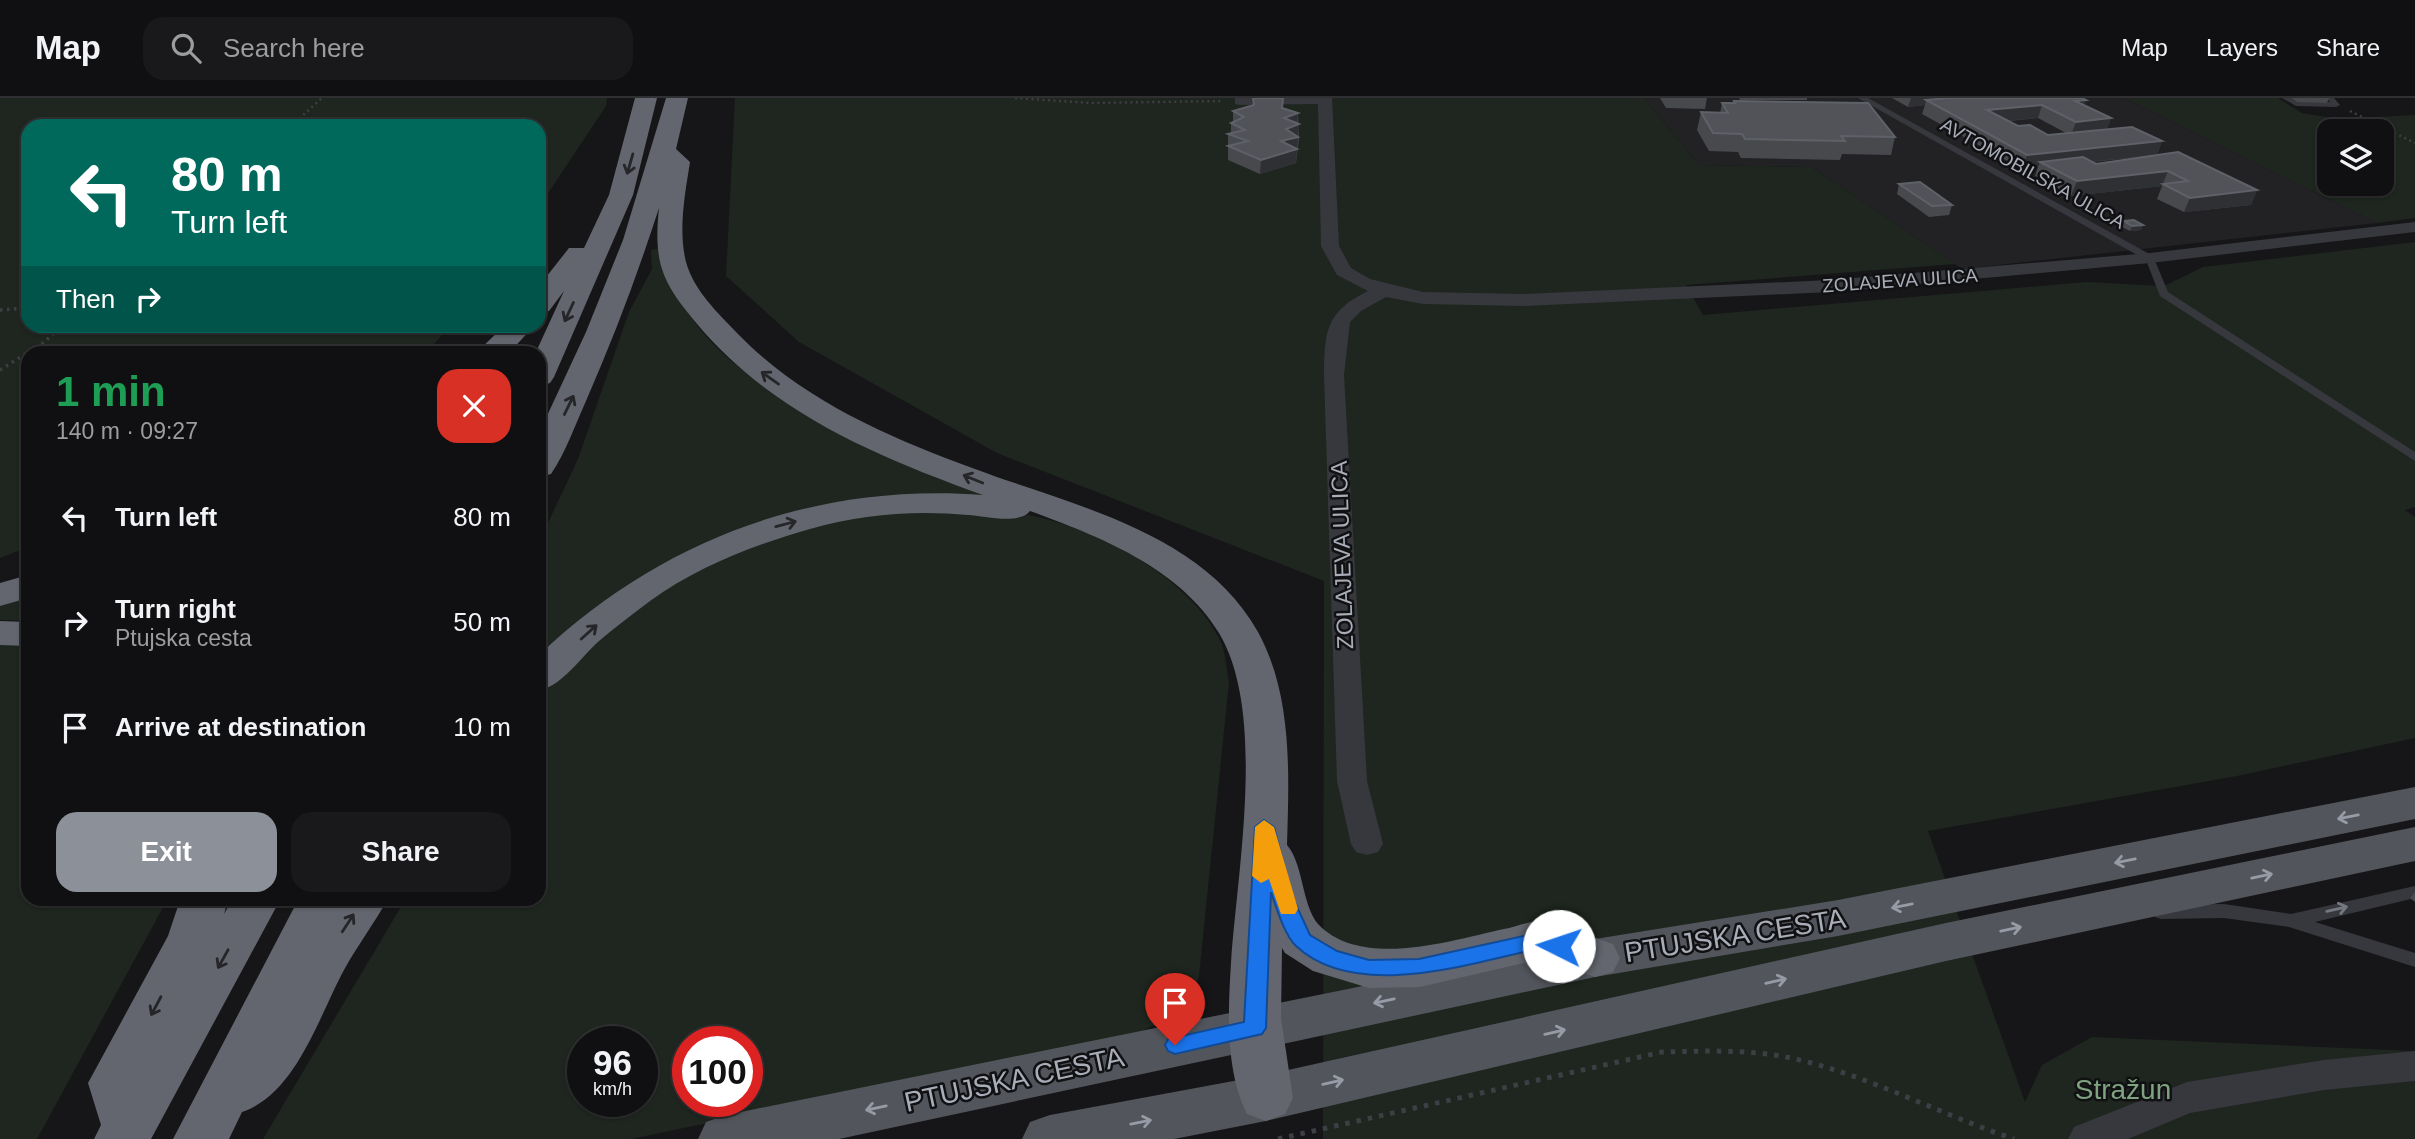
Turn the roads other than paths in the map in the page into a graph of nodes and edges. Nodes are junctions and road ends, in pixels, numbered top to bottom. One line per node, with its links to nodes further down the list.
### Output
1 (646, 98): 9 (highway, one-way to 9)
2 (677, 98): 8 (highway)
3 (1329, 98): 6 (street); 12 (street, ZOLAJEVA ULICA)
4 (1862, 98): 11 (lane, AVTOMOBILSKA ULICA)
5 (2286, 98): 7 (lane)
6 (1240, 101)
7 (2333, 101)
8 (665, 152): 17 (highway, one-way to 8); 19 (highway, one-way to 8)
9 (607, 227): 13 (highway); 16 (highway, one-way to 16)
10 (2415, 227): 11 (street, ZOLAJEVA ULICA)
11 (2150, 258): 12 (street, ZOLAJEVA ULICA); 18 (lane)
12 (1384, 291): 27 (street, ZOLAJEVA ULICA)
13 (546, 296)
14 (512, 333): 15 (highway)
15 (499, 346)
16 (546, 362)
17 (546, 453)
18 (2415, 457)
19 (1082, 521): 24 (highway, one-way to 19); 26 (highway)
20 (21, 588): 21 (highway)
21 (0, 595)
22 (0, 633): 23 (highway)
23 (21, 634)
24 (546, 672)
25 (2415, 803): 36 (main road, PTUJSKA CESTA, one-way to 36)
26 (1264, 827): 36 (highway); 38 (highway)
27 (1367, 844)
28 (2415, 844): 34 (main road, PTUJSKA CESTA, one-way to 28)
29 (2415, 892): 35 (lane, one-way to 29)
30 (202, 906): 42 (highway, one-way to 42)
31 (253, 906): 42 (highway, one-way to 42)
32 (320, 906): 41 (highway)
33 (359, 906): 41 (highway, one-way to 33)
34 (2075, 915): 35 (lane); 40 (main road, PTUJSKA CESTA, one-way to 34)
35 (2291, 921): 37 (lane)
36 (1595, 958): 38 (main road, PTUJSKA CESTA, one-way to 38)
37 (2415, 960)
38 (1255, 1028): 40 (highway); 43 (main road, PTUJSKA CESTA, one-way to 43)
39 (2415, 1066): 45 (street)
40 (1272, 1118): 44 (main road, PTUJSKA CESTA, one-way to 40)
41 (206, 1128)
42 (125, 1133)
43 (726, 1139)
44 (1050, 1139)
45 (2088, 1139)

